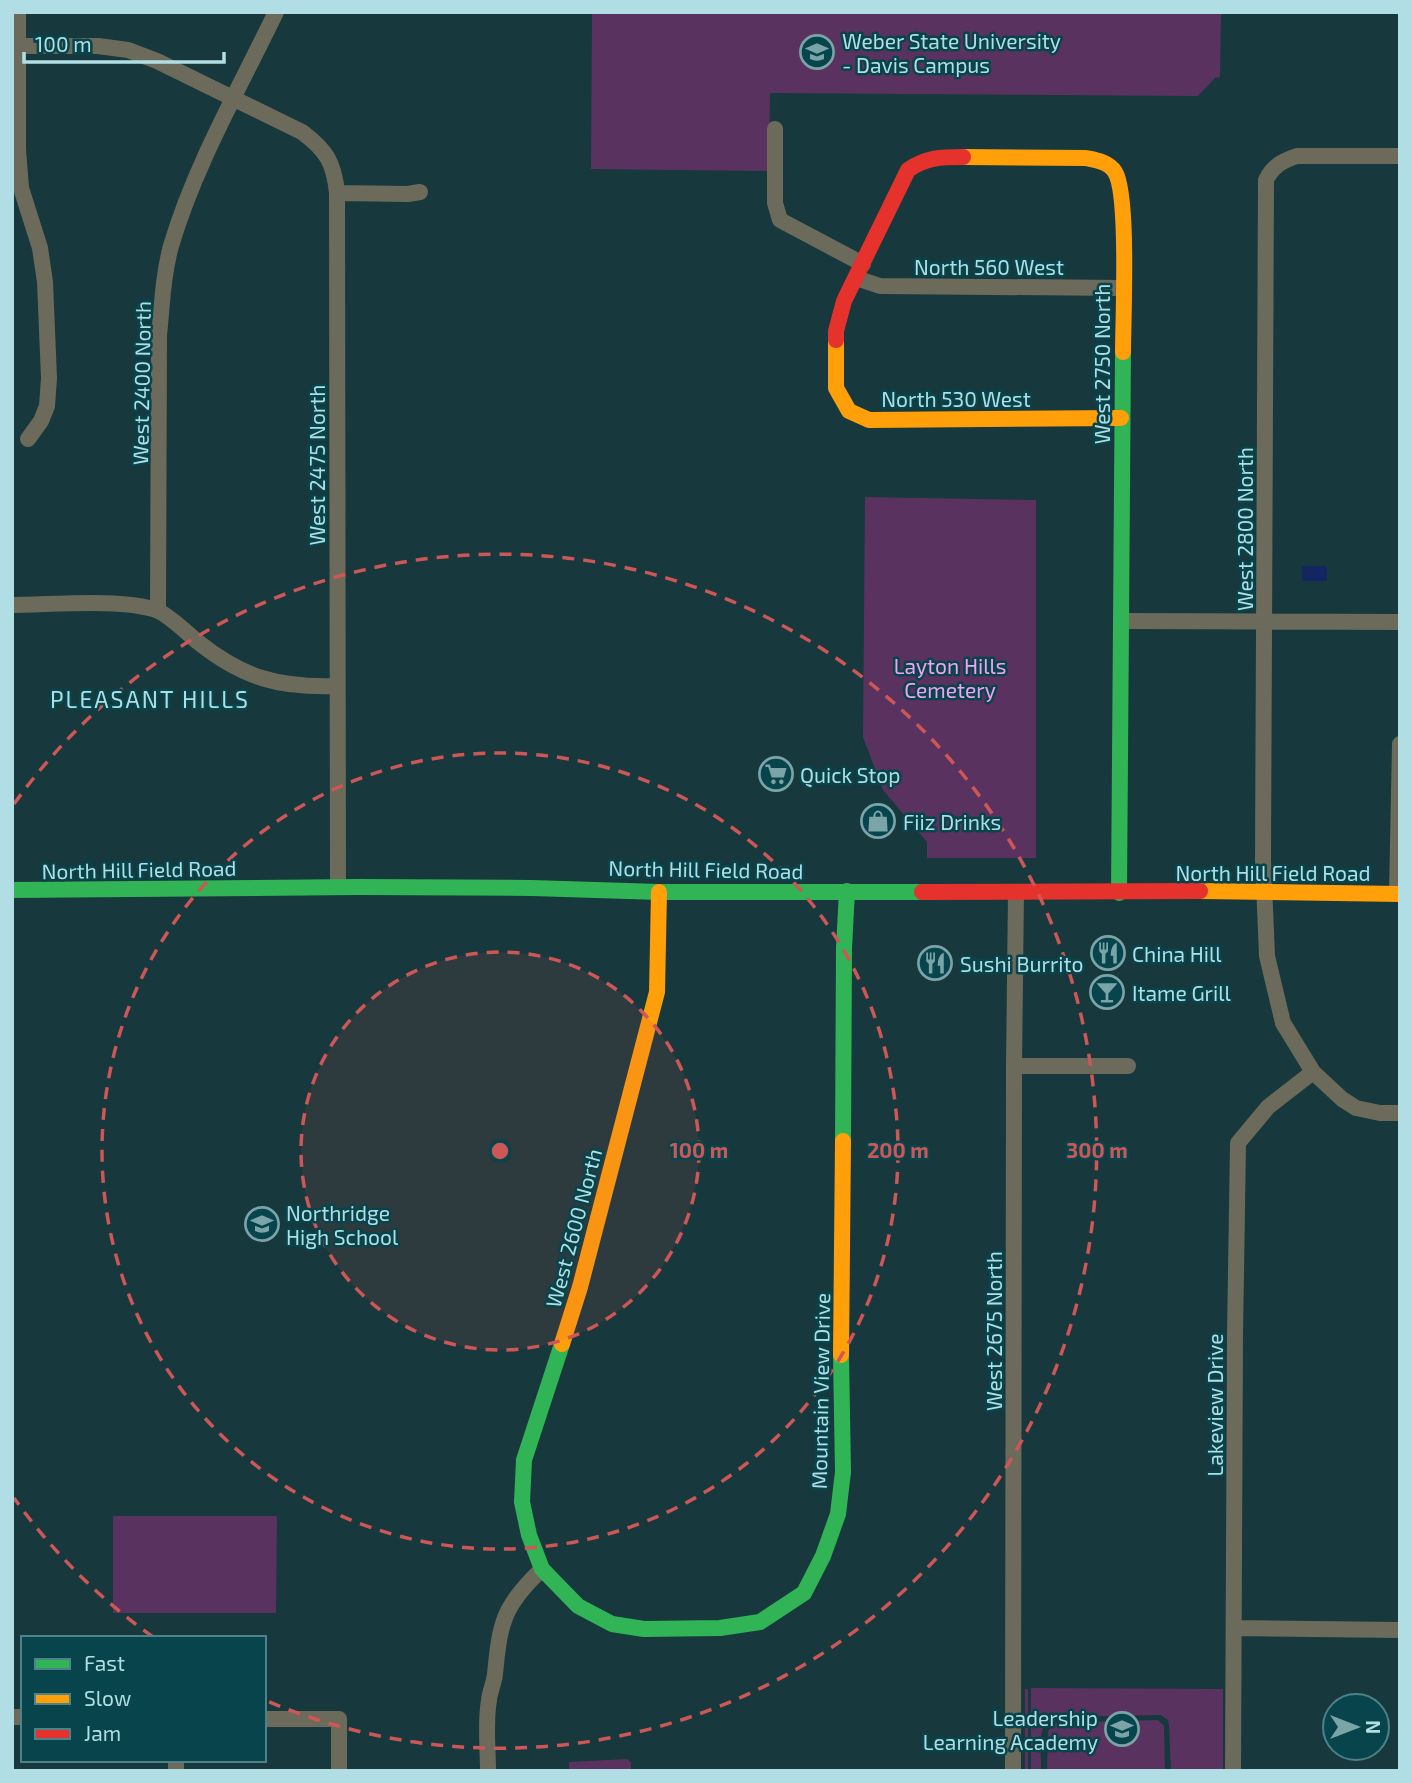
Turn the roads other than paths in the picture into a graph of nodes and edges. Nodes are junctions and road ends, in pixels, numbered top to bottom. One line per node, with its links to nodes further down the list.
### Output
1 (18, 12): 3 (street)
2 (276, 12): 4 (street, West 2400 North)
3 (15, 46): 4 (street, West 2475 North); 12 (street)
4 (234, 99): 8 (street, West 2475 North); 14 (street, West 2400 North)
5 (775, 129): 9 (street, North 560 West)
6 (1400, 156): 16 (street, West 2800 North)
7 (420, 192): 8 (street)
8 (337, 193): 18 (street, West 2475 North)
9 (859, 271): 10 (street, North 560 West); 10 (street, West 2750 North); 11 (street, North 530 West)
10 (1123, 288): 11 (street, West 2750 North)
11 (1121, 418): 15 (street, West 2750 North)
12 (28, 439)
13 (12, 605): 14 (street)
14 (158, 610): 18 (street)
15 (1121, 621): 16 (street); 26 (street, West 2750 North)
16 (1265, 621): 17 (street); 23 (street, West 2800 North)
17 (1400, 622)
18 (337, 686): 20 (street, West 2475 North)
19 (1400, 744): 27 (street)
20 (338, 887): 21 (street, North Hill Field Road); 24 (street, North Hill Field Road)
21 (12, 890)
22 (847, 891): 24 (street, North Hill Field Road); 25 (street, North Hill Field Road); 32 (street, Mountain View Drive)
23 (1265, 891): 26 (street, North Hill Field Road); 27 (street, North Hill Field Road); 30 (street, West 2800 North)
24 (659, 892): 32 (street, West 2600 North)
25 (1016, 892): 26 (street, North Hill Field Road); 28 (street, West 2675 North)
26 (1119, 893)
27 (1399, 894)
28 (1014, 1066): 29 (street); 38 (street, West 2675 North)
29 (1128, 1066)
30 (1313, 1072): 31 (street, West 2800 North); 33 (street, Lakeview Drive)
31 (1400, 1113)
32 (542, 1569): 37 (street)
33 (1234, 1628): 34 (street); 39 (street, Lakeview Drive)
34 (1400, 1630)
35 (266, 1718): 36 (street)
36 (340, 1771)
37 (488, 1771)
38 (1013, 1771)
39 (1233, 1771)

